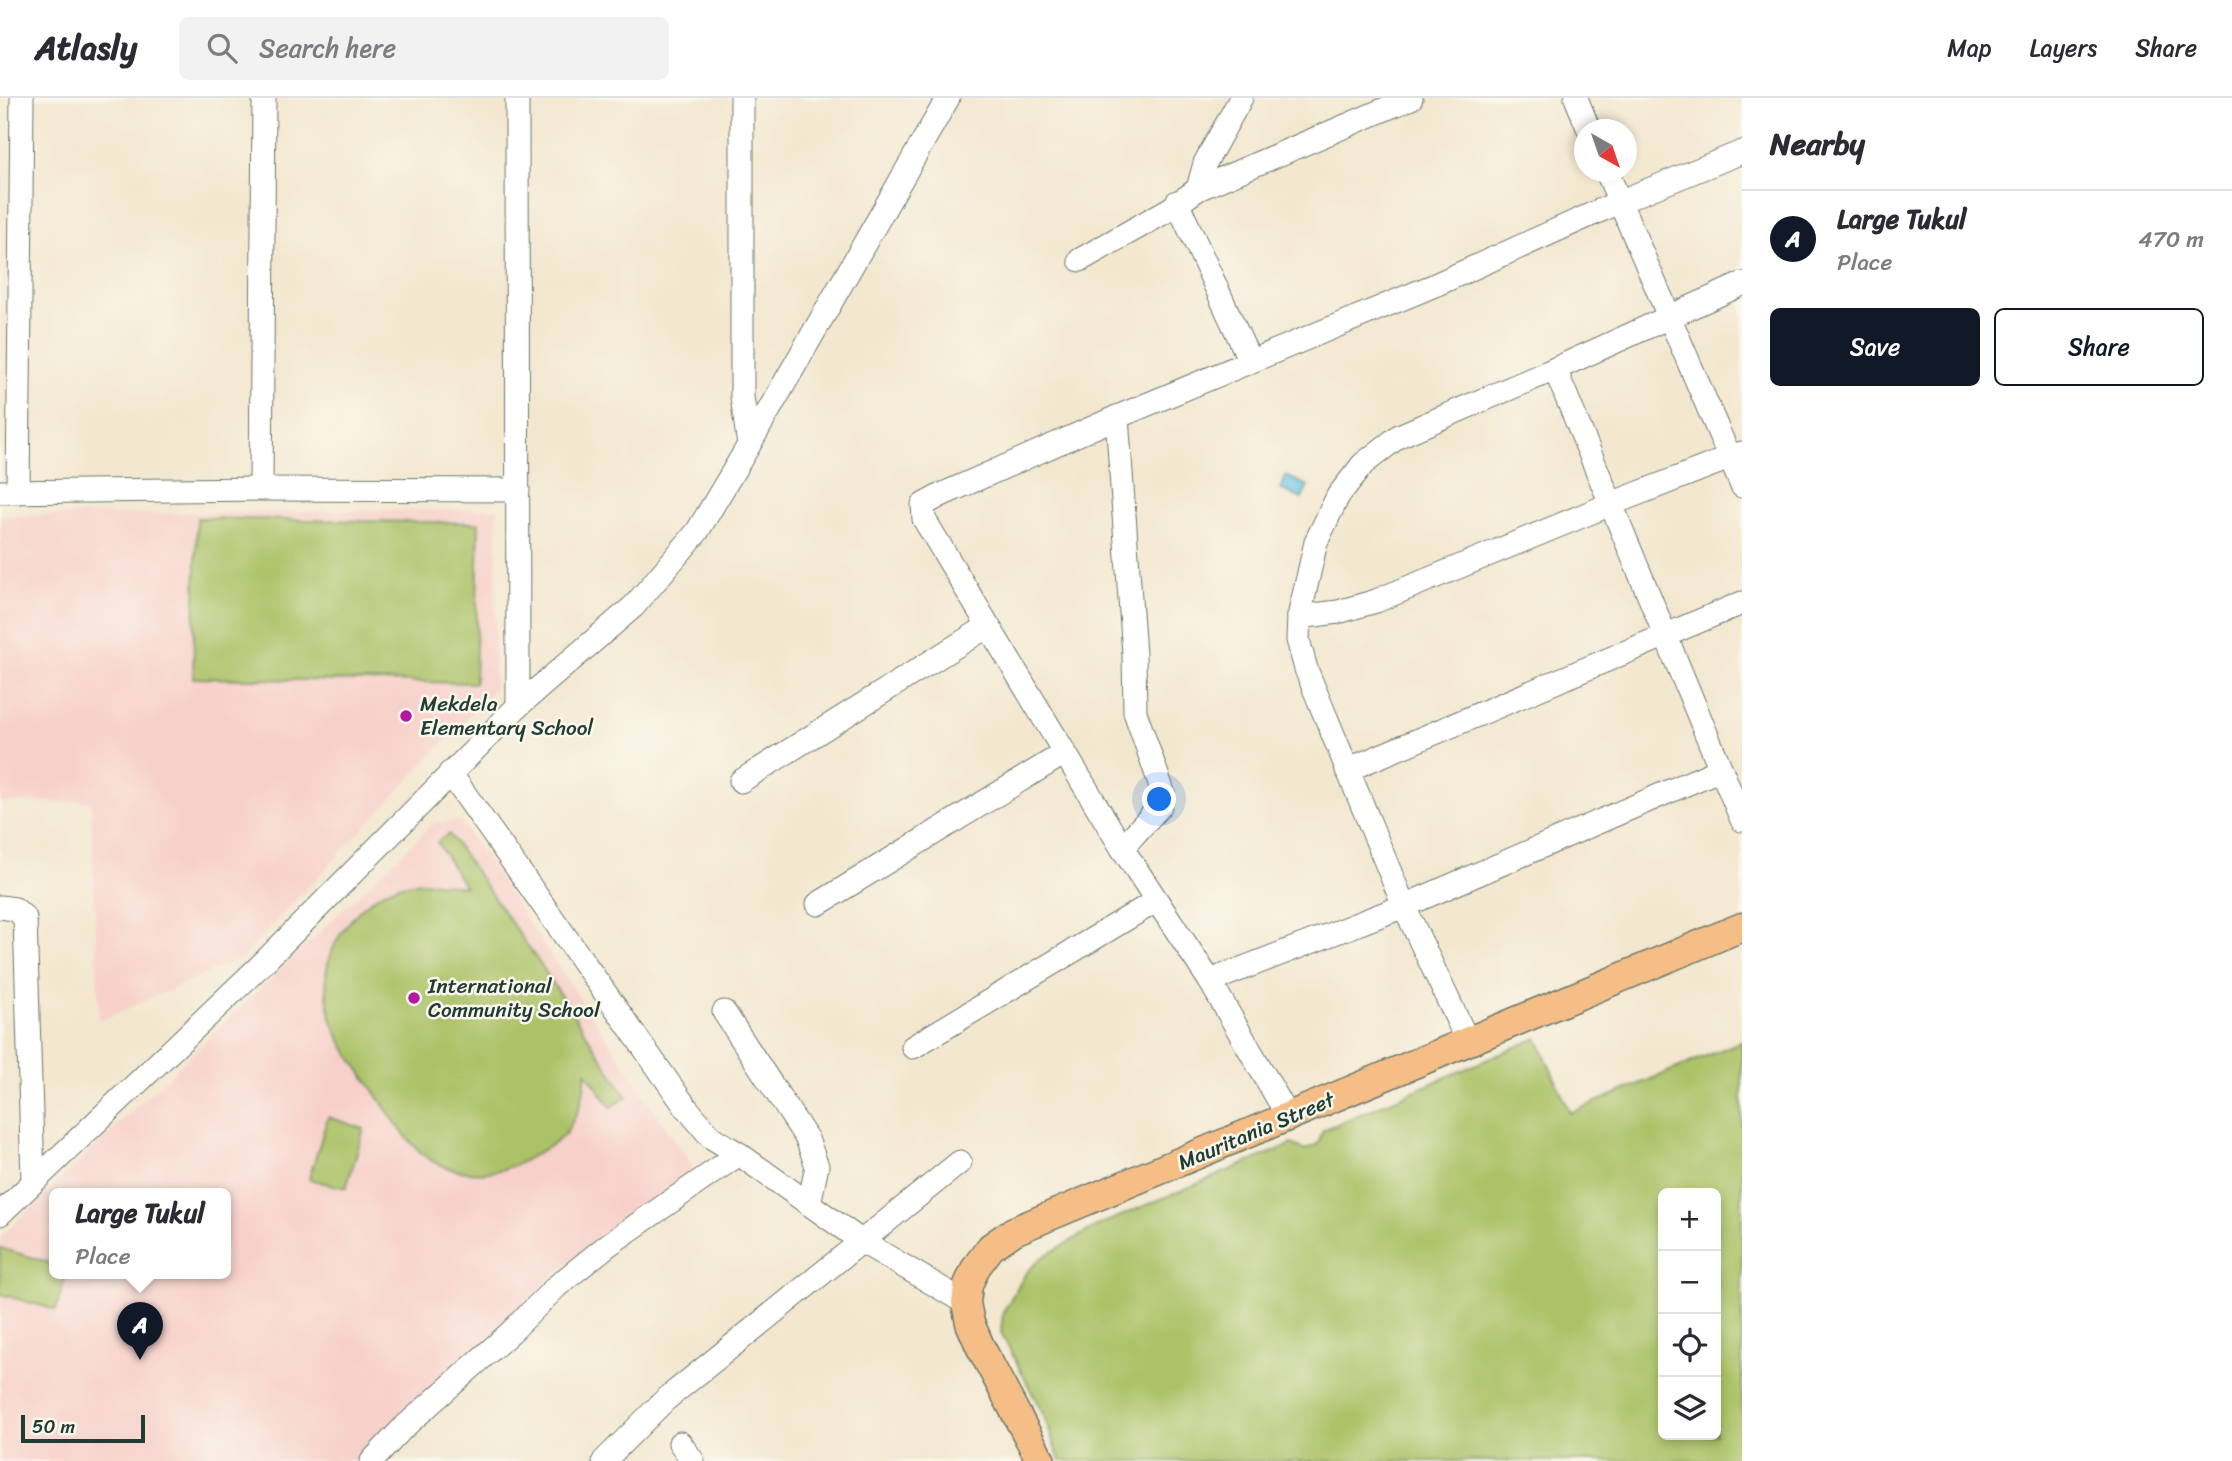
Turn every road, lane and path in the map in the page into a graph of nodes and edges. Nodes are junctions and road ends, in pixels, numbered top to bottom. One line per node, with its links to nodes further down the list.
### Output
1 (22, 98): 26 (street)
2 (264, 98): 24 (street)
3 (517, 98): 25 (street)
4 (742, 98): 21 (street)
5 (948, 98): 21 (street)
6 (1241, 98): 12 (street)
7 (1410, 98): 12 (street)
8 (1576, 98): 9 (street)
9 (1585, 119)
10 (1742, 152): 14 (street)
11 (1611, 182): 14 (street)
12 (1198, 189): 13 (street)
13 (1177, 202): 15 (street); 18 (street)
14 (1619, 202): 17 (street); 18 (street)
15 (1080, 260)
16 (1742, 284): 17 (street)
17 (1669, 315): 19 (street); 22 (street)
18 (1250, 361): 20 (street)
19 (1555, 369): 27 (street); 29 (street)
20 (1117, 417): 30 (street); 39 (street)
21 (749, 445): 32 (street)
22 (1736, 456): 23 (street); 27 (street)
23 (1742, 486)
24 (261, 489): 25 (street); 26 (street)
25 (518, 490): 32 (street)
26 (9, 492)
27 (1611, 504): 29 (street); 31 (street)
28 (1742, 603): 31 (street)
29 (1299, 617): 35 (street)
30 (988, 626): 33 (street); 37 (street)
31 (1665, 636): 34 (street); 35 (street)
32 (518, 706): 36 (street)
33 (1063, 754): 39 (street); 41 (street)
34 (1721, 769): 38 (street); 42 (street)
35 (1347, 771): 42 (street)
36 (450, 773): 50 (street); 52 (street)
37 (741, 781)
38 (1742, 820)
39 (1122, 848): 40 (street)
40 (1156, 901): 45 (street); 48 (street)
41 (818, 904)
42 (1404, 906): 45 (street); 47 (street)
43 (0, 907): 52 (street)
44 (1742, 928): 47 (main road, Mauritania Street)
45 (1210, 981): 49 (street)
46 (724, 1012): 53 (street)
47 (1468, 1042): 49 (main road, Mauritania Street)
48 (913, 1047)
49 (1289, 1118): 56 (main road, Mauritania Street)
50 (739, 1154): 53 (street); 57 (street)
51 (960, 1162): 55 (street)
52 (33, 1180): 54 (street)
53 (809, 1204): 55 (street)
54 (0, 1214)
55 (861, 1241): 56 (street); 58 (street)
56 (966, 1303): 59 (main road)
57 (372, 1461)
58 (604, 1461)
59 (1041, 1461)

